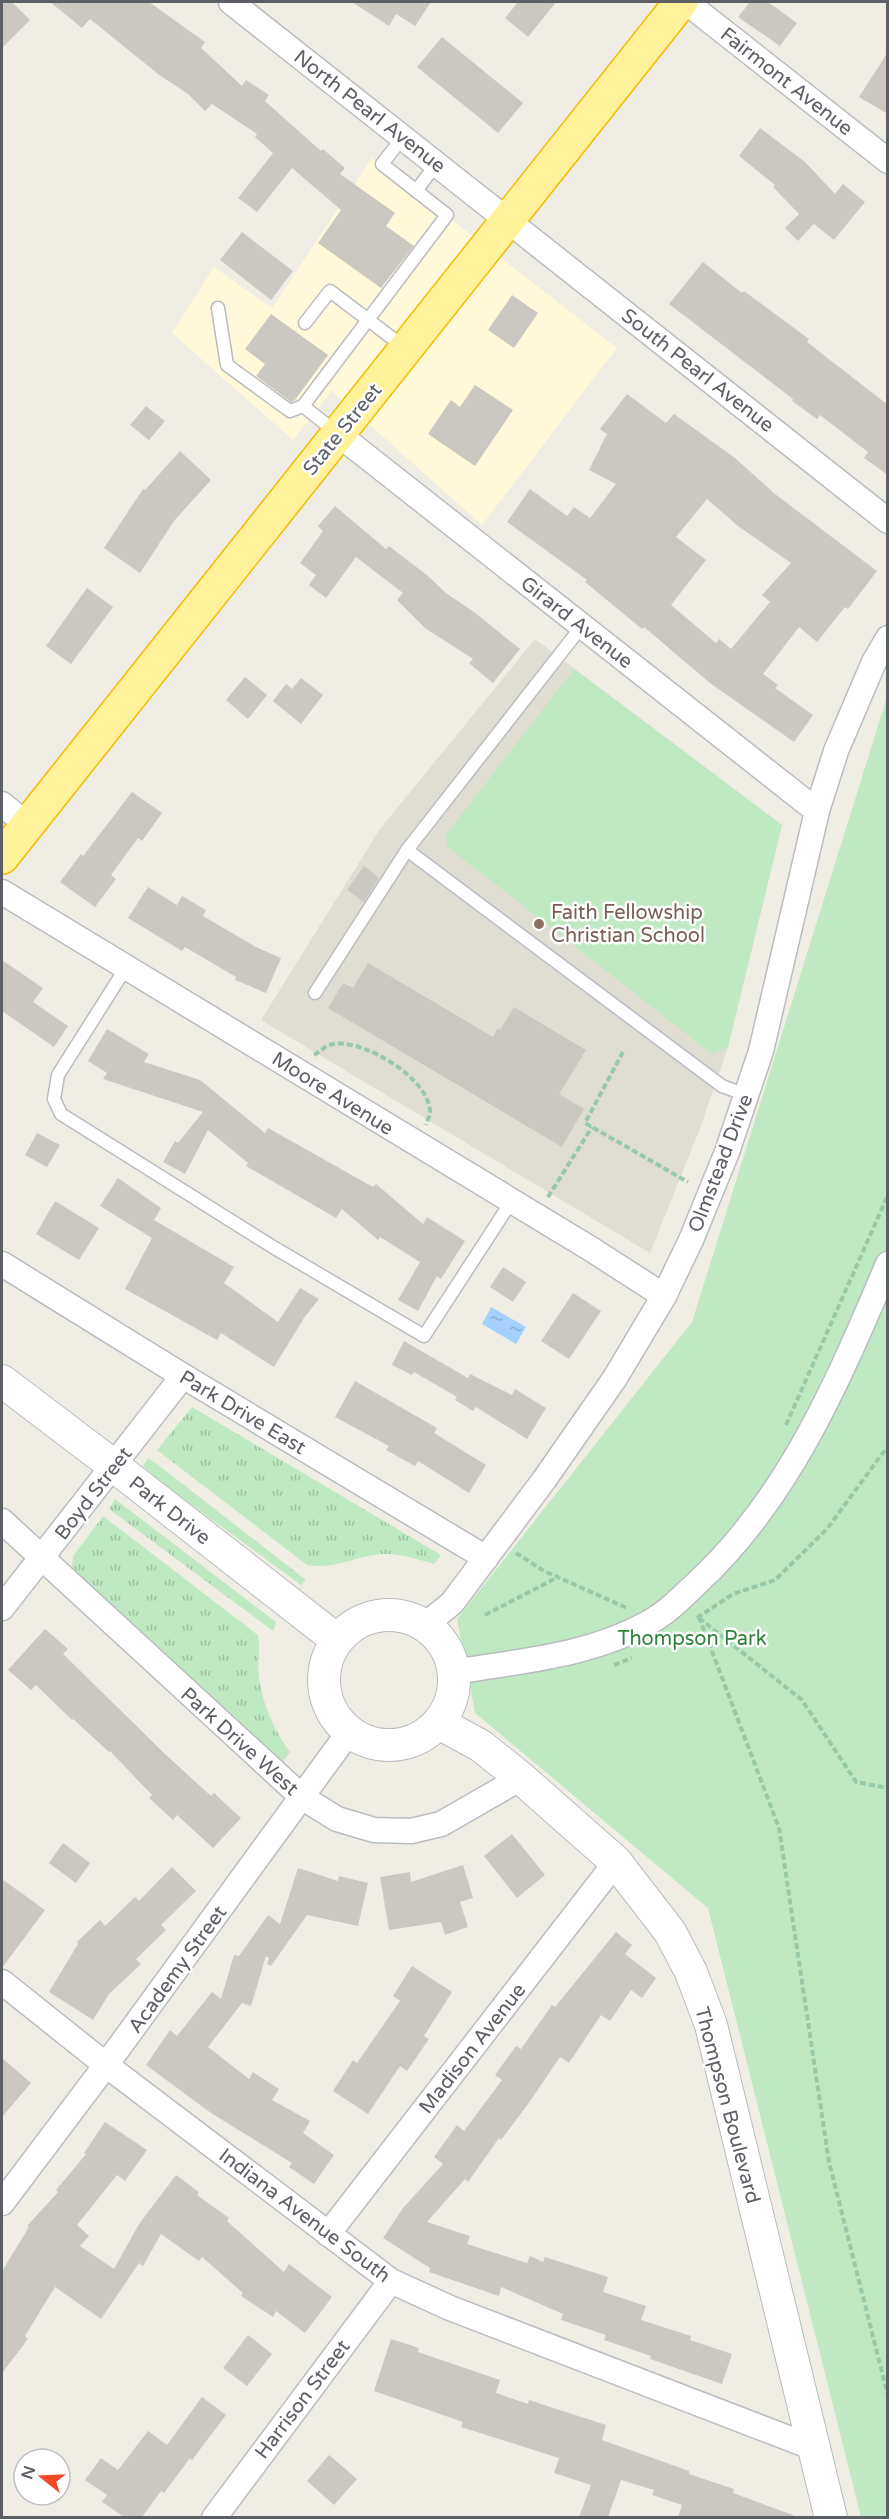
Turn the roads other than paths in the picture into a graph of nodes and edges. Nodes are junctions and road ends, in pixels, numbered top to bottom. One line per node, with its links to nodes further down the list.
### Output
1 (231, 2): 4 (street, North Pearl Avenue)
2 (681, 2): 8 (highway, State Street)
3 (686, 2): 5 (street, Fairmont Avenue)
4 (403, 137): 6 (street, North Pearl Avenue); 7 (lane)
5 (888, 161)
6 (437, 164): 7 (lane); 8 (street, North Pearl Avenue)
7 (416, 191): 10 (lane)
8 (508, 220): 12 (highway, State Street); 15 (street, South Pearl Avenue)
9 (218, 308): 13 (lane)
10 (368, 319): 11 (lane); 12 (lane); 13 (lane)
11 (305, 323)
12 (406, 348): 14 (highway, State Street)
13 (303, 406): 14 (lane)
14 (338, 434): 16 (street, Girard Avenue); 20 (highway, State Street)
15 (888, 521)
16 (582, 626): 19 (street, Girard Avenue); 21 (lane)
17 (888, 638): 19 (street, Olmstead Drive)
18 (2, 804): 20 (street)
19 (817, 811): 26 (street, Olmstead Drive)
20 (27, 825): 22 (highway, State Street)
21 (407, 850): 25 (lane); 26 (lane)
22 (2, 857)
23 (2, 892): 24 (street, Moore Avenue)
24 (127, 966): 27 (street, Moore Avenue); 27 (lane)
25 (315, 993)
26 (746, 1095): 30 (street, Olmstead Drive)
27 (511, 1202): 30 (street, Moore Avenue)
28 (2, 1264): 31 (street, Park Drive East)
29 (888, 1264): 40 (street)
30 (664, 1296): 35 (street, Olmstead Drive)
31 (183, 1376): 33 (street, Boyd Street); 35 (street, Park Drive East)
32 (2, 1381): 33 (street, Park Drive)
33 (114, 1466): 36 (street, Boyd Street); 39 (street, Park Drive)
34 (2, 1521): 36 (street, Park Drive West)
35 (492, 1550): 38 (street, Olmstead Drive)
36 (41, 1558): 37 (street, Boyd Street); 44 (street, Park Drive West)
37 (2, 1608)
38 (425, 1625): 39 (street); 40 (street)
39 (337, 1640): 42 (street)
40 (454, 1672): 41 (street)
41 (440, 1723): 42 (street); 43 (street, Thompson Boulevard)
42 (349, 1732): 44 (street, Academy Street)
43 (521, 1778): 44 (street, Park Drive West); 45 (street, Thompson Boulevard)
44 (303, 1798): 47 (street, Academy Street)
45 (615, 1862): 49 (street, Madison Avenue); 51 (street, Thompson Boulevard)
46 (2, 1982): 47 (street, Indiana Avenue South)
47 (106, 2065): 48 (street, Academy Street); 49 (street, Indiana Avenue South)
48 (2, 2203)
49 (328, 2234): 50 (street, Indiana Avenue South)
50 (391, 2281): 51 (street, Indiana Avenue South); 52 (street, Harrison Street)
51 (814, 2448): 53 (street, Thompson Boulevard)
52 (214, 2517)
53 (831, 2517)

